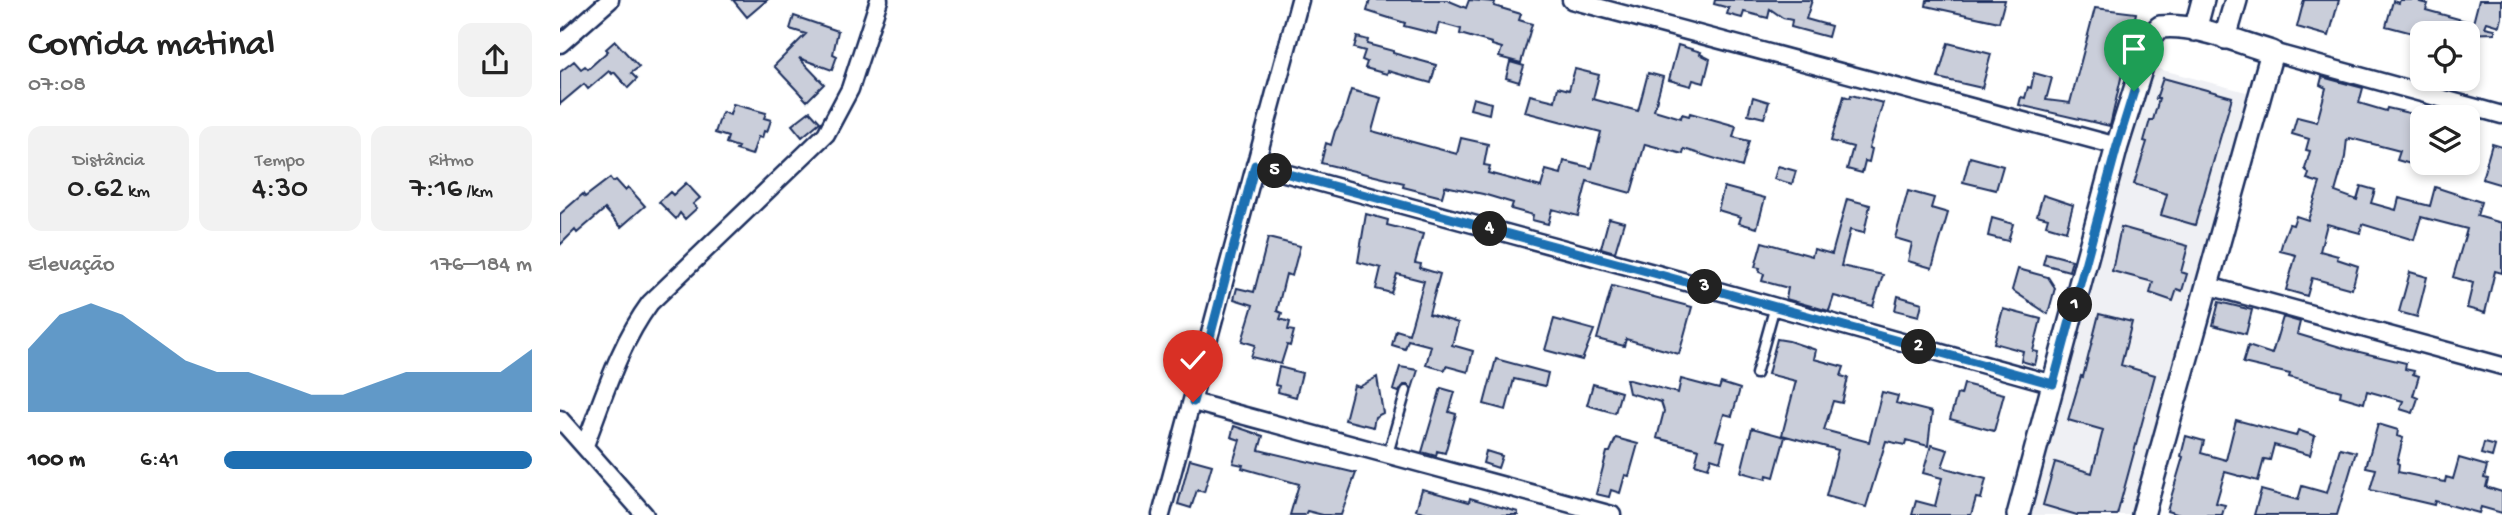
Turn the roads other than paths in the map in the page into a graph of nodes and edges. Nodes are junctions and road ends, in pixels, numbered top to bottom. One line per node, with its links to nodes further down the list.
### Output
1 (610, 0): 9 (street)
2 (878, 0): 22 (street)
3 (1300, 0): 13 (street)
4 (1571, 0): 12 (street)
5 (2203, 0): 7 (street)
6 (2236, 0): 8 (street)
7 (2195, 30): 8 (street); 12 (street)
8 (2225, 38): 10 (street)
9 (560, 44)
10 (2272, 52): 11 (street); 14 (street)
11 (2502, 115)
12 (2117, 146): 18 (street)
13 (1255, 165): 15 (street); 20 (street)
14 (2205, 285): 16 (street); 28 (street)
15 (1775, 306): 17 (lane); 18 (street)
16 (2502, 366)
17 (1756, 374)
18 (2053, 384): 27 (street)
19 (1406, 391): 23 (lane)
20 (1193, 402): 23 (street); 25 (street)
21 (560, 419): 22 (street)
22 (585, 445): 24 (street)
23 (1388, 454): 26 (street)
24 (645, 515)
25 (1161, 515)
26 (1612, 515)
27 (2018, 515)
28 (2143, 515)

